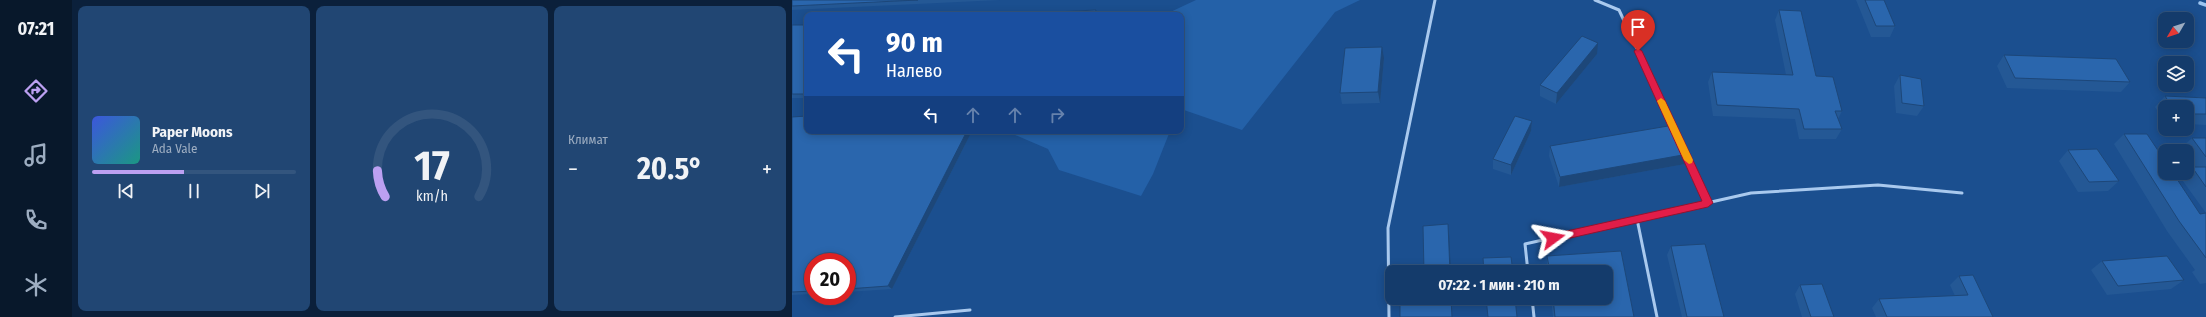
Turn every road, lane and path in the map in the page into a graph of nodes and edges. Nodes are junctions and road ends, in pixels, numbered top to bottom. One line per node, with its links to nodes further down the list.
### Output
1 (1435, 0): 12 (lane)
2 (1595, 0): 3 (lane)
3 (1675, 131)
4 (1685, 153): 6 (lane)
5 (1962, 193): 6 (lane)
6 (1708, 203): 7 (lane)
7 (1637, 219): 8 (lane); 14 (lane)
8 (1527, 265)
9 (1533, 305): 13 (lane)
10 (970, 310): 11 (lane)
11 (895, 317)
12 (1389, 317)
13 (1534, 317)
14 (1657, 317)

